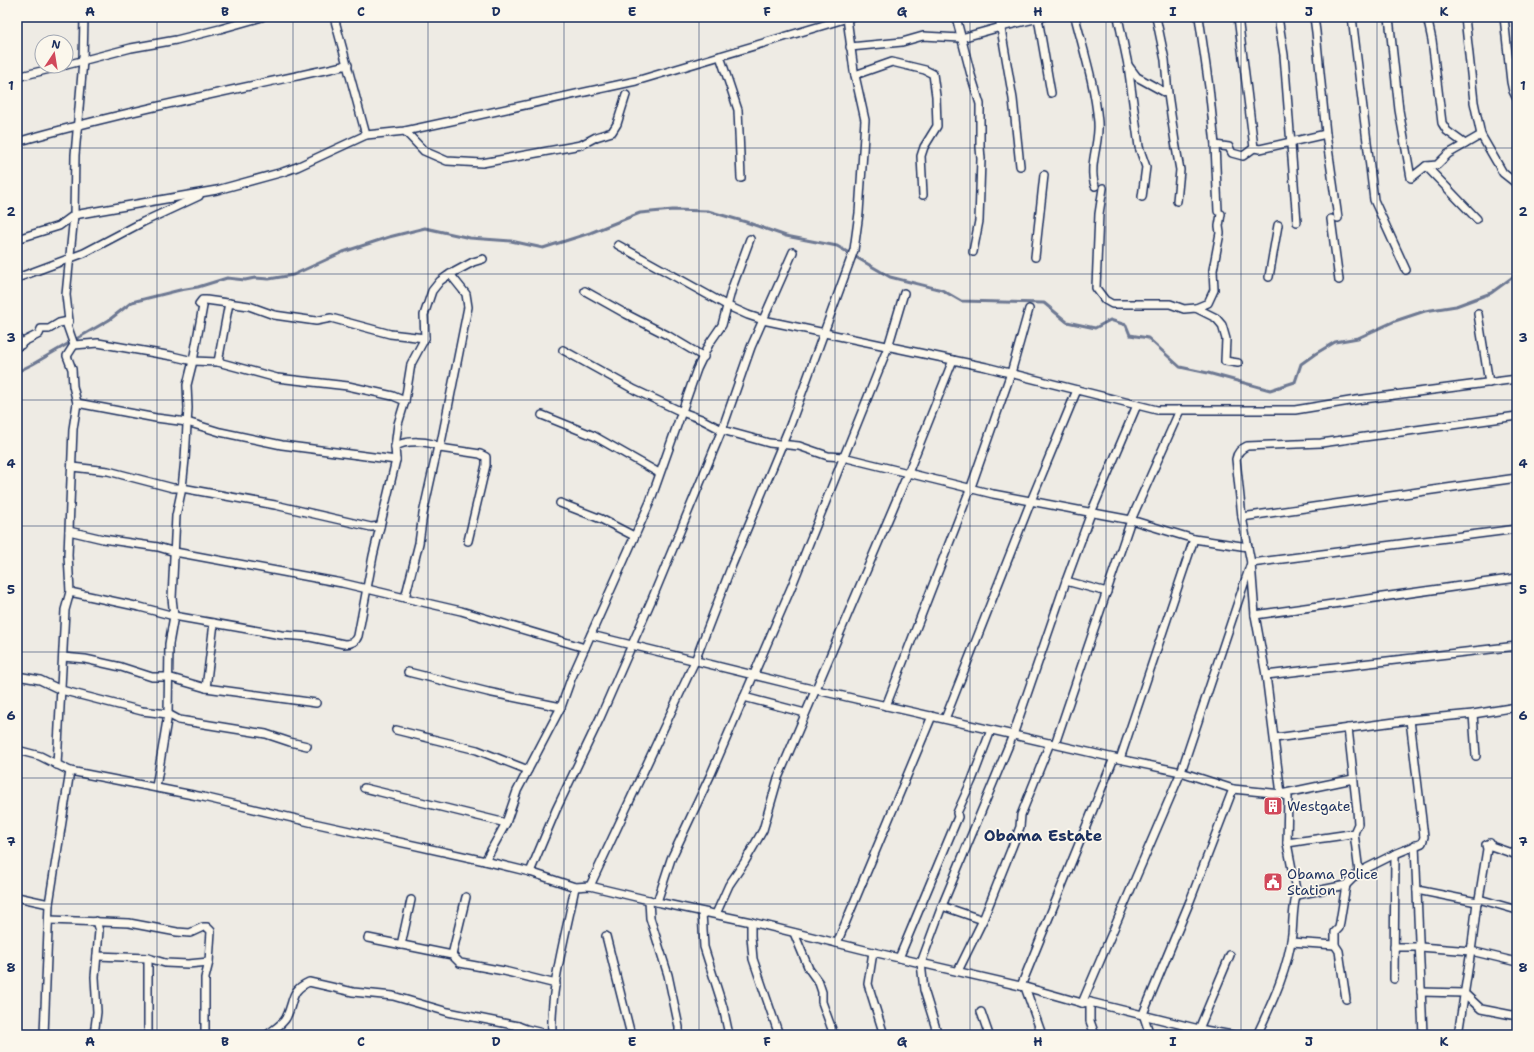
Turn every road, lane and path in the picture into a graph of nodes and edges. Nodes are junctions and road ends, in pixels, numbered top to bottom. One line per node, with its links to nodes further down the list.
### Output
1 (84, 17): 24 (street)
2 (262, 17): 24 (street)
3 (334, 17): 26 (street)
4 (956, 17): 21 (street)
5 (999, 17): 20 (street)
6 (1075, 17): 50 (street)
7 (1118, 17): 27 (street)
8 (1156, 17): 32 (street)
9 (1199, 17): 43 (street)
10 (1238, 17): 44 (street)
11 (1278, 17): 41 (street)
12 (1314, 17): 37 (street)
13 (1352, 17): 68 (street)
14 (1389, 17): 46 (street)
15 (1428, 17): 42 (street)
16 (1465, 17): 39 (street)
17 (1504, 17): 34 (street)
18 (849, 18): 22 (street); 23 (street)
19 (1040, 18): 20 (street); 31 (street)
20 (1000, 27): 21 (street); 45 (street)
21 (961, 38): 22 (street); 64 (street)
22 (850, 47): 29 (street)
23 (720, 56): 36 (street); 48 (street)
24 (83, 61): 25 (street); 35 (street)
25 (74, 63)
26 (348, 65): 35 (street); 38 (street)
27 (1128, 65): 32 (street); 54 (street)
28 (34, 73): 30 (street)
29 (855, 75): 53 (street); 82 (street)
30 (17, 77)
31 (1051, 93)
32 (1168, 94): 55 (street)
33 (626, 95): 36 (street)
34 (1517, 99)
35 (77, 125): 40 (street); 56 (street)
36 (405, 131): 38 (street)
37 (1326, 134): 41 (street); 72 (street)
38 (366, 135): 52 (street)
39 (1481, 135): 42 (street); 49 (street)
40 (17, 142)
41 (1291, 142): 44 (street); 58 (street)
42 (1465, 144): 46 (street)
43 (1215, 145): 44 (street); 77 (street)
44 (1254, 148)
45 (1020, 166)
46 (1426, 166): 57 (street)
47 (1044, 176): 65 (street)
48 (741, 178)
49 (1517, 184)
50 (1095, 186)
51 (1103, 188): 77 (street)
52 (208, 192): 56 (street); 66 (street)
53 (923, 196)
54 (1142, 197)
55 (1177, 201)
56 (74, 215): 60 (street); 66 (street)
57 (1477, 219)
58 (1297, 222)
59 (1278, 225): 70 (street)
60 (17, 239)
61 (750, 239): 76 (street)
62 (618, 245): 76 (street)
63 (793, 252): 80 (street)
64 (973, 252)
65 (1035, 257)
66 (70, 259): 71 (street); 81 (street)
67 (483, 259): 69 (street)
68 (1406, 270)
69 (450, 274): 84 (street); 109 (street)
70 (1269, 277)
71 (17, 278)
72 (1338, 280)
73 (585, 291): 89 (street)
74 (904, 293): 87 (street)
75 (229, 303): 84 (street); 91 (street); 92 (street)
76 (728, 306): 80 (street); 89 (street)
77 (1196, 308): 93 (street)
78 (1029, 309): 94 (street)
79 (1478, 314): 96 (street)
80 (763, 320): 82 (street); 106 (street)
81 (69, 321): 85 (street); 86 (street)
82 (824, 334): 87 (street); 107 (street)
83 (17, 335): 86 (street)
84 (425, 338): 98 (street)
85 (74, 345): 91 (street); 99 (street)
86 (19, 346)
87 (888, 347): 90 (street); 110 (street)
88 (563, 350): 102 (street)
89 (704, 357): 102 (street)
90 (953, 360): 94 (street); 114 (street)
91 (193, 361): 92 (street); 105 (street)
92 (218, 362): 98 (street)
93 (1238, 363)
94 (1011, 373): 97 (street); 117 (street)
95 (1517, 379): 96 (street)
96 (1488, 384): 101 (street)
97 (1077, 390): 100 (street); 118 (street)
98 (405, 401): 108 (street)
99 (77, 404): 105 (street); 112 (street)
100 (1137, 405): 101 (street); 120 (street)
101 (1180, 410): 122 (street)
102 (682, 412): 106 (street); 113 (street)
103 (542, 415): 113 (street)
104 (1517, 416): 121 (street)
105 (187, 422): 111 (street); 116 (street)
106 (722, 430): 107 (street); 142 (street)
107 (782, 444): 110 (street); 146 (street)
108 (395, 447): 109 (street); 111 (street)
109 (439, 447): 128 (street); 137 (street)
110 (843, 457): 114 (street); 148 (street)
111 (396, 460): 123 (street)
112 (72, 467): 116 (street); 125 (street)
113 (659, 473): 126 (street)
114 (908, 474): 117 (street); 153 (street)
115 (1517, 478): 121 (street)
116 (182, 488): 123 (street); 130 (street)
117 (971, 488): 118 (street); 157 (street)
118 (1031, 501): 120 (street); 164 (street)
119 (560, 503): 126 (street)
120 (1092, 514): 122 (street); 133 (street)
121 (1242, 517): 129 (street)
122 (1131, 520): 127 (street); 136 (street)
123 (380, 526): 134 (street)
124 (1517, 529): 131 (street)
125 (69, 531): 130 (street); 135 (street)
126 (634, 536): 141 (street)
127 (1194, 539): 129 (street); 175 (street)
128 (468, 541)
129 (1248, 547): 131 (street)
130 (175, 552): 134 (street); 139 (street)
131 (1251, 563): 138 (street); 179 (street)
132 (1517, 578): 138 (street)
133 (1066, 581): 136 (street); 169 (street)
134 (367, 589): 137 (street); 140 (street)
135 (70, 592): 139 (street); 145 (street)
136 (1107, 592): 171 (street)
137 (405, 598): 144 (street)
138 (1255, 615): 149 (street)
139 (174, 616): 140 (street); 151 (street)
140 (214, 623): 152 (street)
141 (591, 635): 142 (street); 144 (street)
142 (632, 645): 146 (street); 192 (street)
143 (1517, 646): 149 (street)
144 (585, 648): 158 (street)
145 (62, 657): 151 (street); 154 (street)
146 (695, 661): 148 (street); 195 (street)
147 (408, 672): 158 (street)
148 (755, 674): 153 (street); 155 (street)
149 (1266, 675): 170 (street)
150 (17, 676): 154 (street)
151 (168, 677): 152 (street); 160 (street)
152 (206, 688): 156 (street)
153 (817, 689): 157 (street); 161 (street)
154 (61, 690): 160 (street); 176 (street)
155 (744, 697): 161 (street); 203 (street)
156 (316, 703)
157 (886, 706): 163 (street)
158 (561, 707): 177 (street)
159 (1517, 707): 162 (street)
160 (168, 714): 172 (street); 181 (street)
161 (805, 714): 208 (street)
162 (1473, 714): 165 (street); 174 (street)
163 (932, 716): 164 (street); 217 (street)
164 (945, 719): 168 (street)
165 (1410, 720): 166 (street); 188 (street)
166 (1348, 728): 170 (street); 180 (street)
167 (396, 730): 177 (street)
168 (991, 730): 169 (street); 228 (street)
169 (1013, 735): 171 (street); 205 (street)
170 (1275, 738): 184 (street)
171 (1053, 744): 175 (street); 210 (street)
172 (307, 746)
173 (17, 750): 176 (street)
174 (1476, 756)
175 (1117, 758): 179 (street); 235 (street)
176 (58, 765): 178 (street)
177 (528, 770): 185 (street)
178 (70, 771): 181 (street); 204 (street)
179 (1181, 772): 183 (street); 239 (street)
180 (1354, 779): 184 (street); 186 (street)
181 (156, 787): 191 (street)
182 (364, 788): 185 (street)
183 (1233, 789): 184 (street); 241 (street)
184 (1281, 794): 187 (street)
185 (506, 823): 191 (street)
186 (1354, 832): 187 (street); 193 (street)
187 (1287, 842): 198 (street)
188 (1415, 845): 189 (street); 197 (street)
189 (1395, 854): 193 (street); 220 (street)
190 (1517, 855): 202 (street)
191 (485, 861): 192 (street)
192 (530, 872): 196 (street)
193 (1359, 872): 194 (street)
194 (1346, 885): 198 (street); 219 (street)
195 (590, 886): 196 (street); 203 (street)
196 (575, 887): 234 (street)
197 (1417, 890): 202 (street); 221 (street)
198 (1297, 895): 216 (street)
199 (17, 897): 204 (street)
200 (466, 897): 224 (street)
201 (410, 900): 218 (street)
202 (1478, 900): 206 (street); 222 (street)
203 (653, 901): 207 (street); 254 (street)
204 (49, 904): 209 (street)
205 (942, 906): 210 (street); 231 (street)
206 (1517, 910)
207 (702, 912): 208 (street); 255 (street)
208 (716, 914): 212 (street)
209 (49, 920): 211 (street); 246 (street)
210 (983, 920): 232 (street)
211 (96, 921): 226 (street); 229 (street)
212 (751, 922): 213 (street); 256 (street)
213 (794, 933): 217 (street); 257 (street)
214 (606, 936): 253 (street)
215 (368, 938): 218 (street)
216 (1291, 942): 219 (street); 265 (street)
217 (837, 943): 223 (street)
218 (401, 945): 224 (street)
219 (1335, 945): 238 (street)
220 (1394, 947): 221 (street); 233 (street)
221 (1420, 947): 222 (street); 236 (street)
222 (1471, 951): 230 (street); 237 (street)
223 (873, 952): 228 (street); 258 (street)
224 (452, 955): 234 (street)
225 (1230, 955): 244 (street)
226 (97, 956): 227 (street); 247 (street)
227 (148, 958): 229 (street); 248 (street)
228 (899, 958): 231 (street)
229 (209, 962): 249 (street)
230 (1517, 962)
231 (921, 963): 232 (street); 259 (street)
232 (958, 971): 235 (street)
233 (1394, 979)
234 (556, 984): 252 (street)
235 (1023, 986): 239 (street); 261 (street)
236 (1421, 992): 237 (street); 266 (street)
237 (1464, 993): 242 (street); 267 (street)
238 (1346, 999)
239 (1086, 1002): 241 (street); 262 (street)
240 (981, 1012): 260 (street)
241 (1143, 1014): 244 (street); 263 (street)
242 (1517, 1016)
243 (518, 1026): 250 (street); 251 (street); 252 (street)
244 (1199, 1029): 245 (street)
245 (1212, 1032): 264 (street)
246 (44, 1035)
247 (94, 1035)
248 (148, 1035)
249 (205, 1035)
250 (267, 1035)
251 (517, 1035)
252 (551, 1035)
253 (631, 1035)
254 (679, 1035)
255 (730, 1035)
256 (779, 1035)
257 (834, 1035)
258 (884, 1035)
259 (938, 1035)
260 (989, 1035)
261 (1042, 1035)
262 (1095, 1035)
263 (1150, 1035)
264 (1232, 1035)
265 (1257, 1035)
266 (1423, 1035)
267 (1458, 1035)

